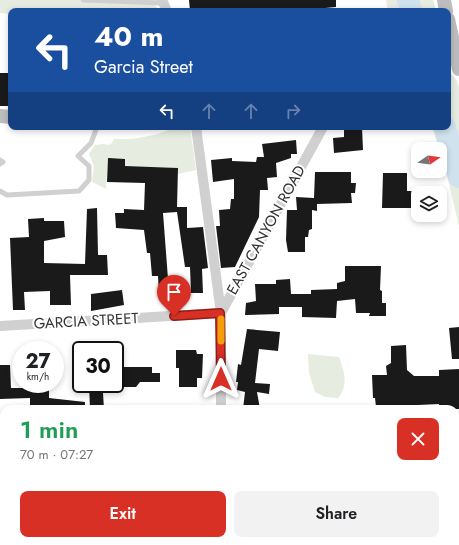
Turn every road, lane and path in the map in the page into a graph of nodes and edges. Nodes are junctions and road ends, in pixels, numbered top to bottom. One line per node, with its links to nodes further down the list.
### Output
1 (83, 0): 2 (lane)
2 (164, 5)
3 (451, 35): 4 (street)
4 (454, 51): 5 (street)
5 (459, 69)
6 (96, 130): 12 (lane)
7 (196, 130): 14 (street)
8 (321, 130): 14 (street, EAST CANYON ROAD)
9 (0, 160): 10 (lane)
10 (0, 164)
11 (0, 190): 12 (lane)
12 (7, 195): 13 (lane)
13 (0, 198)
14 (220, 313): 15 (street, GARCIA STREET); 16 (street, EAST CANYON ROAD)
15 (0, 326)
16 (221, 405)

